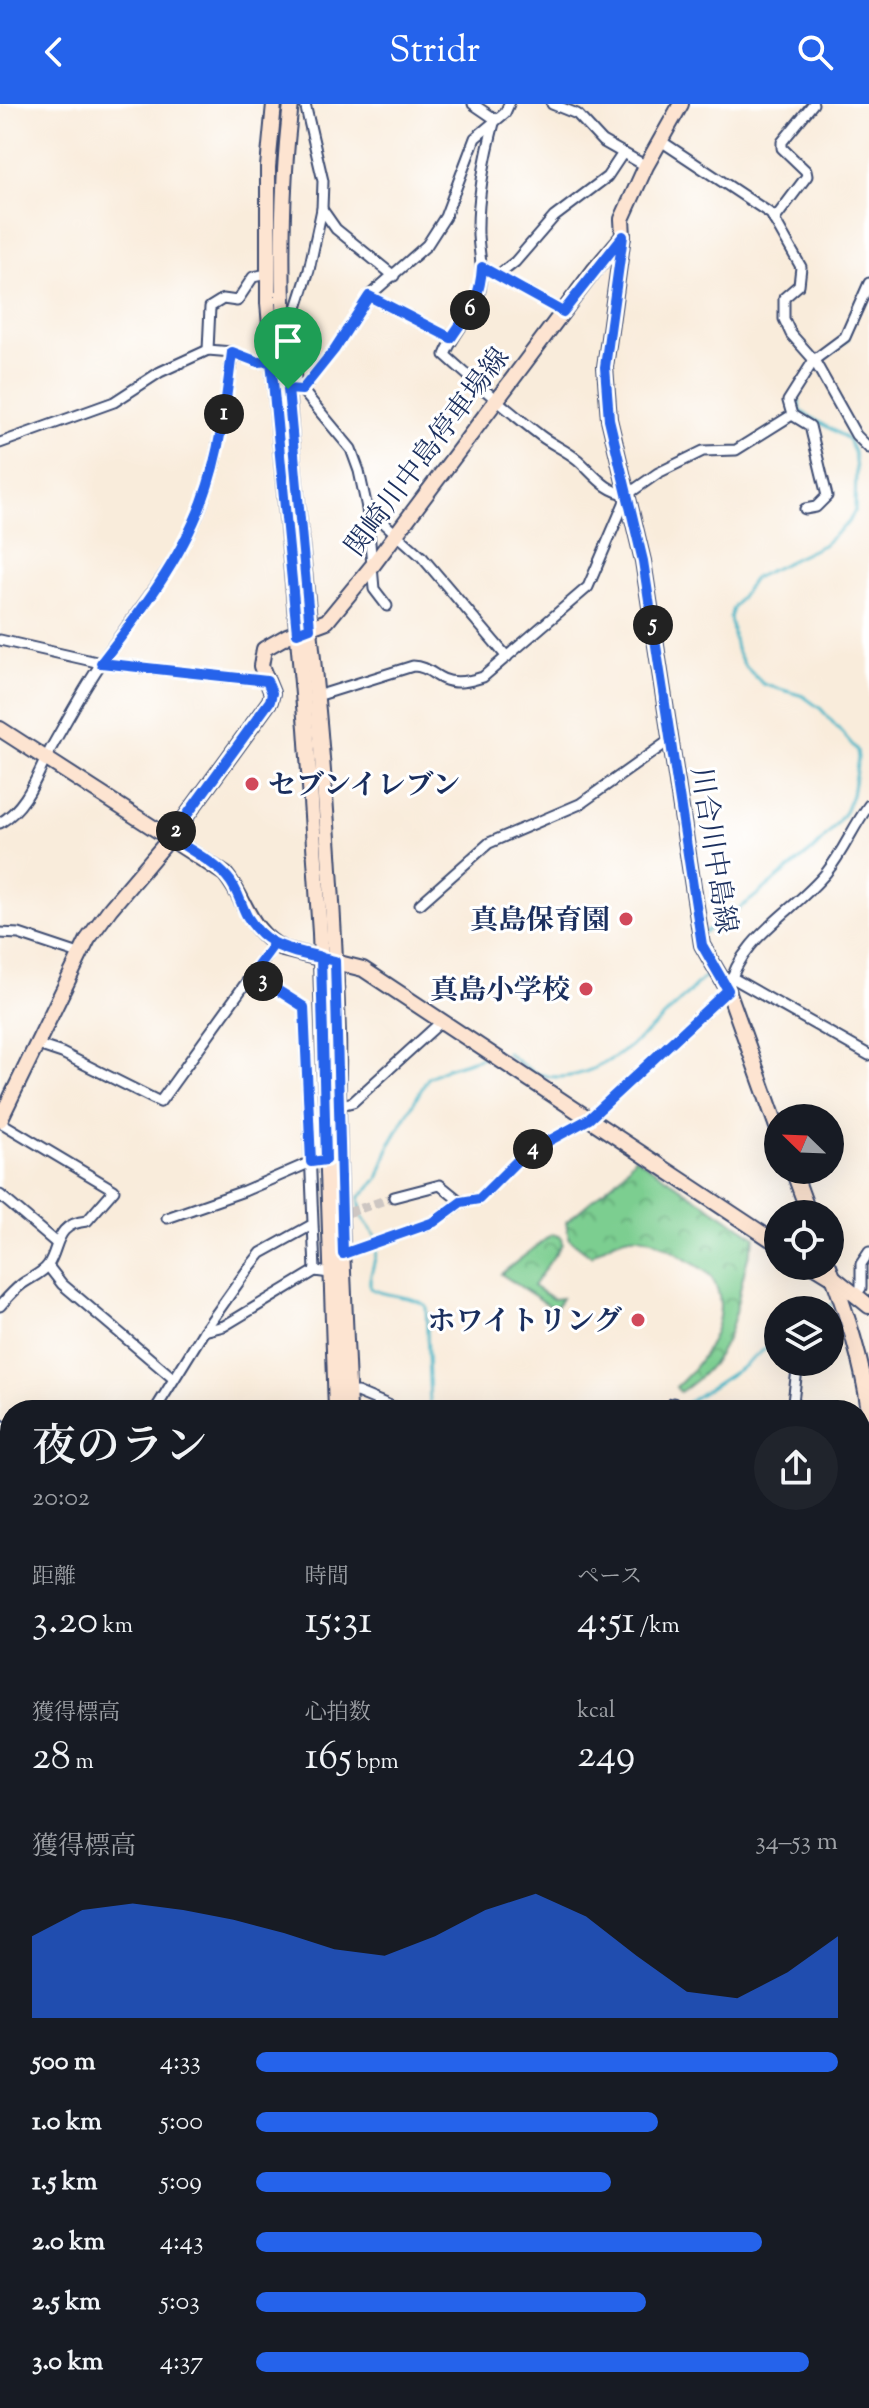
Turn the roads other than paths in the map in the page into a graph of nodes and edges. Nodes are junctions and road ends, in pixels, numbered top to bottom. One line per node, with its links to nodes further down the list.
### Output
1 (274, 104): 17 (main road)
2 (291, 104): 28 (main road)
3 (305, 104): 13 (street)
4 (473, 104): 9 (street)
5 (509, 104): 9 (street)
6 (552, 104): 11 (street)
7 (681, 104): 10 (main road, 関崎川中島停車場線)
8 (813, 104): 14 (street)
9 (495, 119): 16 (street); 18 (street)
10 (661, 141): 12 (main road, 関崎川中島停車場線); 14 (street)
11 (623, 153): 12 (street); 19 (street)
12 (646, 166): 15 (main road, 関崎川中島停車場線)
13 (322, 209): 18 (street); 28 (street)
14 (774, 220): 26 (street)
15 (623, 236): 22 (main road, 関崎川中島停車場線); 33 (main road, 川合川中島線)
16 (482, 267): 19 (street); 23 (street)
17 (267, 274): 24 (street); 27 (main road)
18 (394, 276): 21 (street)
19 (497, 276): 22 (street)
20 (869, 283): 26 (street)
21 (369, 296): 23 (street); 28 (street)
22 (563, 312): 29 (main road, 関崎川中島停車場線)
23 (451, 338): 29 (street)
24 (208, 350): 25 (street); 31 (street)
25 (232, 352): 27 (street); 42 (street)
26 (814, 360): 30 (street); 32 (street)
27 (271, 361): 39 (main road)
28 (296, 389): 34 (street); 39 (main road)
29 (496, 402): 33 (street); 36 (main road, 関崎川中島停車場線)
30 (792, 415): 33 (street); 35 (street)
31 (0, 443)
32 (869, 448)
33 (628, 494): 41 (street); 46 (main road, 川合川中島線)
34 (367, 508): 36 (street); 37 (street)
35 (805, 509)
36 (396, 534): 37 (main road, 関崎川中島停車場線); 41 (street)
37 (373, 565): 38 (street); 39 (main road, 関崎川中島停車場線)
38 (387, 606)
39 (304, 630): 43 (main road, 関崎川中島停車場線); 44 (main road); 55 (main road)
40 (0, 640): 42 (street)
41 (507, 657): 44 (street)
42 (101, 663): 43 (street); 47 (street)
43 (267, 681): 50 (main road, 関崎川中島停車場線)
44 (317, 696): 55 (main road)
45 (0, 729): 47 (main road)
46 (670, 740): 51 (street); 57 (main road, 川合川中島線)
47 (46, 758): 49 (street); 50 (main road)
48 (869, 805): 57 (street)
49 (0, 823)
50 (171, 837): 53 (main road); 54 (main road, 関崎川中島停車場線)
51 (420, 904)
52 (0, 933): 54 (street)
53 (274, 944): 55 (main road); 56 (street)
54 (79, 954): 59 (main road, 関崎川中島停車場線)
55 (328, 959): 58 (main road); 62 (main road); 65 (main road)
56 (252, 974): 59 (street); 65 (street)
57 (730, 983): 60 (street); 61 (main road, 川合川中島線); 63 (street)
58 (442, 1021): 62 (street); 63 (main road)
59 (38, 1045): 64 (main road, 関崎川中島停車場線)
60 (869, 1055)
61 (770, 1104)
62 (337, 1106): 74 (main road)
63 (589, 1119): 68 (street); 71 (main road)
64 (0, 1121): 72 (street)
65 (318, 1161): 69 (street); 76 (street); 77 (main road)
66 (0, 1195): 72 (street)
67 (394, 1197): 68 (street)
68 (461, 1202): 74 (street)
69 (167, 1218)
70 (310, 1226): 83 (street)
71 (764, 1235)
72 (55, 1242): 75 (street)
73 (869, 1252): 78 (street)
74 (343, 1254): 87 (main road)
75 (48, 1266): 80 (street); 86 (street)
76 (315, 1271): 77 (street); 83 (street)
77 (330, 1273): 89 (main road)
78 (844, 1303)
79 (844, 1304): 81 (main road)
80 (0, 1306)
81 (869, 1306)
82 (844, 1307): 84 (main road)
83 (204, 1331): 86 (street)
84 (867, 1374): 93 (main road)
85 (796, 1376): 92 (street)
86 (174, 1379): 88 (street)
87 (349, 1393): 90 (main road); 91 (street)
88 (161, 1400)
89 (336, 1400)
90 (349, 1400)
91 (376, 1400)
92 (793, 1400)
93 (868, 1400)

